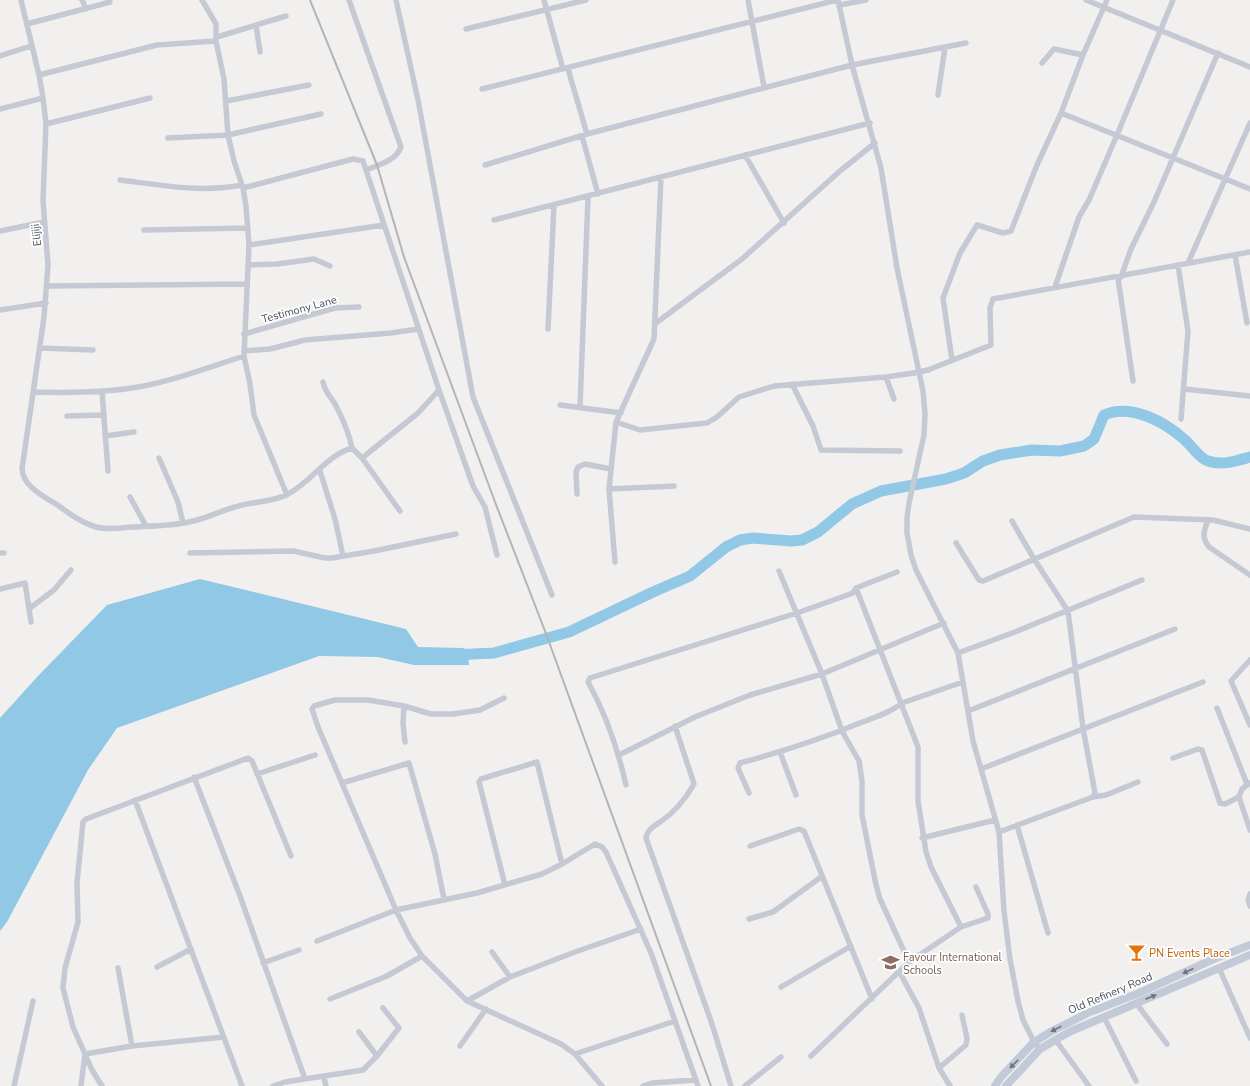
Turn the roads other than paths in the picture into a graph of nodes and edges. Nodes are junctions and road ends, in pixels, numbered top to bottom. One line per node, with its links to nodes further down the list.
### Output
1 (21, 0): 20 (street, Elijiji)
2 (82, 0): 15 (street)
3 (204, 0): 24 (street)
4 (349, 0): 58 (street)
5 (396, 0): 148 (street)
6 (544, 0): 17 (street)
7 (586, 0): 17 (street)
8 (748, 0): 19 (street)
9 (866, 0): 14 (street)
10 (1086, 0): 16 (street)
11 (1107, 0): 16 (street)
12 (1173, 0): 23 (street)
13 (110, 2): 15 (street)
14 (838, 2): 19 (street); 33 (street)
15 (86, 8): 20 (street)
16 (1104, 8): 23 (street); 30 (street)
17 (546, 10): 22 (street); 35 (street)
18 (286, 16): 21 (street)
19 (752, 21): 35 (street); 38 (street)
20 (27, 24): 26 (street, Elijiji)
21 (256, 25): 24 (street); 28 (street)
22 (466, 29)
23 (1161, 29): 29 (street); 52 (street)
24 (216, 39): 36 (street); 43 (street)
25 (966, 43): 27 (street)
26 (31, 46): 31 (street); 36 (street, Elijiji)
27 (945, 47): 33 (street); 40 (street)
28 (260, 52)
29 (1218, 53): 34 (street); 56 (street)
30 (1083, 55): 32 (street); 45 (street)
31 (0, 56)
32 (1042, 63)
33 (852, 65): 38 (street); 47 (street)
34 (1250, 67)
35 (565, 69): 39 (street); 51 (street)
36 (39, 75): 41 (street, Elijiji)
37 (309, 85): 43 (street)
38 (764, 87): 51 (street)
39 (482, 89)
40 (938, 96)
41 (43, 98): 44 (street); 49 (street, Elijiji)
42 (150, 98): 49 (street)
43 (226, 101): 50 (street)
44 (0, 109)
45 (1061, 113): 52 (street); 96 (street)
46 (321, 114): 50 (street)
47 (870, 123): 54 (street); 55 (street)
48 (1250, 123): 60 (street)
49 (46, 124): 68 (street, Elijiji)
50 (228, 135): 53 (street); 62 (street)
51 (584, 135): 57 (street); 64 (street)
52 (1118, 135): 56 (street); 84 (street)
53 (168, 138)
54 (875, 144): 69 (street); 153 (street)
55 (745, 155): 59 (street); 69 (street)
56 (1173, 157): 60 (street); 81 (street)
57 (485, 164)
58 (366, 170): 62 (street); 70 (street)
59 (661, 177): 64 (street); 88 (street)
60 (1224, 179): 63 (street); 77 (street)
61 (120, 180): 62 (street)
62 (242, 187): 71 (street)
63 (1250, 189)
64 (598, 194): 65 (street)
65 (588, 197): 66 (street); 108 (street)
66 (554, 205): 67 (street); 91 (street)
67 (494, 220)
68 (44, 222): 73 (street); 83 (street, Elijiji)
69 (784, 223): 88 (street)
70 (384, 225): 74 (street); 90 (street)
71 (248, 228): 72 (street); 74 (street)
72 (144, 230)
73 (0, 232)
74 (249, 245): 78 (street)
75 (1250, 252): 76 (street)
76 (1235, 255): 77 (street); 89 (street)
77 (1188, 264): 79 (street)
78 (248, 265): 80 (street); 82 (street)
79 (1178, 265): 81 (street); 101 (street)
80 (330, 266)
81 (1120, 277): 84 (street); 98 (street)
82 (246, 284): 83 (street); 92 (street)
83 (48, 286): 85 (street, Elijiji)
84 (1055, 287): 96 (street)
85 (46, 303): 87 (street); 93 (street, Elijiji)
86 (359, 307): 92 (street, Testimony Lane)
87 (0, 310)
88 (656, 323): 109 (street)
89 (1247, 323)
90 (418, 329): 95 (street); 102 (street)
91 (548, 329)
92 (244, 334): 95 (street)
93 (40, 348): 94 (street); 104 (street, Elijiji)
94 (94, 350)
95 (244, 354): 103 (street); 126 (street)
96 (952, 360): 97 (street, bridge)
97 (886, 377): 100 (street); 106 (street)
98 (1133, 381)
99 (323, 382): 116 (street)
100 (792, 384): 113 (street); 117 (street)
101 (1184, 389): 105 (street); 112 (street)
102 (439, 390): 119 (street); 137 (street)
103 (102, 391): 104 (street); 110 (street)
104 (34, 392): 132 (street, Elijiji)
105 (1250, 396)
106 (894, 399)
107 (560, 405): 108 (street)
108 (580, 406): 109 (street)
109 (621, 413): 113 (street)
110 (104, 415): 111 (street); 115 (street)
111 (67, 416)
112 (1181, 419)
113 (616, 422): 120 (street)
114 (134, 432): 115 (street)
115 (105, 436): 121 (street)
116 (352, 448): 119 (street); 122 (street)
117 (900, 451)
118 (159, 458): 131 (street)
119 (362, 458): 128 (street)
120 (612, 469): 124 (street); 125 (street)
121 (108, 471)
122 (320, 471): 126 (street); 138 (street)
123 (674, 486): 124 (street)
124 (609, 489): 140 (street)
125 (577, 494)
126 (287, 495): 131 (street)
127 (130, 496): 132 (street)
128 (400, 511)
129 (1208, 520): 133 (street); 139 (street); 144 (street)
130 (1012, 521): 139 (street)
131 (183, 523): 132 (street)
132 (146, 526)
133 (1250, 529)
134 (456, 534): 138 (street)
135 (956, 543): 139 (street)
136 (190, 553): 138 (street)
137 (497, 555)
138 (343, 556)
139 (1034, 559): 150 (street)
140 (615, 562)
141 (71, 570): 149 (street)
142 (779, 571): 151 (street)
143 (897, 572): 147 (street)
144 (1250, 576)
145 (1142, 580): 150 (street)
146 (0, 588): 149 (street)
147 (856, 588): 151 (street); 155 (street)
148 (552, 595)
149 (30, 608): 152 (street)
150 (1068, 611): 156 (street); 158 (street)
151 (797, 613): 159 (street); 174 (street)
152 (32, 622)
153 (944, 623): 155 (street); 156 (street)
154 (1175, 629): 158 (street)
155 (880, 649): 159 (street); 163 (street)
156 (958, 653): 160 (street)
157 (1250, 660): 167 (street)
158 (1074, 668): 166 (street); 169 (street)
159 (822, 674): 168 (street); 170 (street)
160 (963, 682): 163 (street); 166 (street)
161 (1203, 682): 169 (street)
162 (504, 698): 164 (street)
163 (902, 703): 170 (street); 192 (street)
164 (404, 706): 171 (street); 180 (street)
165 (1217, 708): 181 (street)
166 (968, 712): 176 (street)
167 (1250, 725)
168 (675, 726): 174 (street); 261 (street)
169 (1083, 728): 176 (street); 185 (street)
170 (842, 731): 172 (street); 215 (street)
171 (405, 742)
172 (780, 752): 183 (street); 184 (street)
173 (315, 755): 177 (street)
174 (619, 755): 182 (street)
175 (1173, 758): 186 (street)
176 (981, 770): 188 (street)
177 (257, 774): 178 (street); 194 (street)
178 (194, 777): 187 (street); 216 (street)
179 (1138, 782): 185 (street)
180 (342, 783): 200 (street); 202 (street)
181 (1249, 784): 186 (street)
182 (626, 785)
183 (748, 793)
184 (796, 794)
185 (1093, 797): 189 (street)
186 (1239, 797): 190 (street)
187 (135, 800): 210 (street); 242 (street)
188 (995, 820): 191 (street); 192 (street)
189 (1017, 825): 191 (street); 206 (street)
190 (1250, 830)
191 (998, 832): 237 (street)
192 (922, 838): 204 (street)
193 (750, 846): 196 (street)
194 (291, 856)
195 (562, 864): 197 (street); 197 (street); 205 (street)
196 (821, 877): 203 (street); 209 (street)
197 (504, 885): 200 (street)
198 (976, 887): 204 (street)
199 (1250, 894): 201 (street)
200 (444, 899): 202 (street)
201 (1250, 906)
202 (396, 910): 207 (street); 214 (street)
203 (749, 919)
204 (961, 926): 215 (street)
205 (641, 930): 221 (street); 232 (street)
206 (1048, 932)
207 (317, 941)
208 (1250, 945): 237 (main road, Old Refinery Road, one-way to 237)
209 (851, 946): 222 (street); 224 (street)
210 (191, 949): 217 (street); 234 (street)
211 (299, 950): 216 (street)
212 (492, 952): 221 (street)
213 (1250, 955): 219 (main road, Old Refinery Road)
214 (422, 956): 223 (street); 226 (street)
215 (909, 962): 220 (street)
216 (263, 963): 249 (street)
217 (157, 967)
218 (118, 968): 239 (street)
219 (1219, 968): 227 (main road, Old Refinery Road, one-way to 219); 235 (street)
220 (900, 973): 224 (street); 247 (street)
221 (510, 977): 226 (street)
222 (781, 987)
223 (330, 999)
224 (872, 999): 245 (street)
225 (33, 1001): 252 (street)
226 (467, 1001): 229 (street)
227 (1136, 1003): 231 (main road, Old Refinery Road); 238 (street)
228 (383, 1008): 244 (street)
229 (486, 1009): 240 (street); 243 (street)
230 (962, 1015): 247 (street)
231 (1104, 1017): 236 (main road, Old Refinery Road); 251 (street)
232 (675, 1021): 243 (street); 250 (street)
233 (359, 1032): 244 (street)
234 (224, 1037): 239 (street); 255 (street)
235 (1250, 1038)
236 (1055, 1039): 241 (main road, Old Refinery Road); 266 (street)
237 (1034, 1042): 241 (street); 264 (main road, Old Refinery Road, one-way to 264)
238 (1167, 1044)
239 (132, 1046): 242 (street)
240 (460, 1046)
241 (1040, 1049): 265 (main road, Old Refinery Road)
242 (85, 1054): 253 (street); 254 (street)
243 (576, 1054): 258 (street)
244 (377, 1056): 248 (street)
245 (811, 1056)
246 (781, 1057): 262 (street)
247 (939, 1068): 263 (street)
248 (324, 1077): 249 (street); 257 (street)
249 (305, 1079): 256 (street)
250 (696, 1080): 259 (street); 260 (street)
251 (1136, 1081)
252 (14, 1086)
253 (81, 1086)
254 (102, 1086)
255 (242, 1086)
256 (273, 1086)
257 (326, 1086)
258 (602, 1086)
259 (643, 1086)
260 (698, 1086)
261 (731, 1086)
262 (745, 1086)
263 (950, 1086)
264 (995, 1086)
265 (1006, 1086)
266 (1089, 1086)

